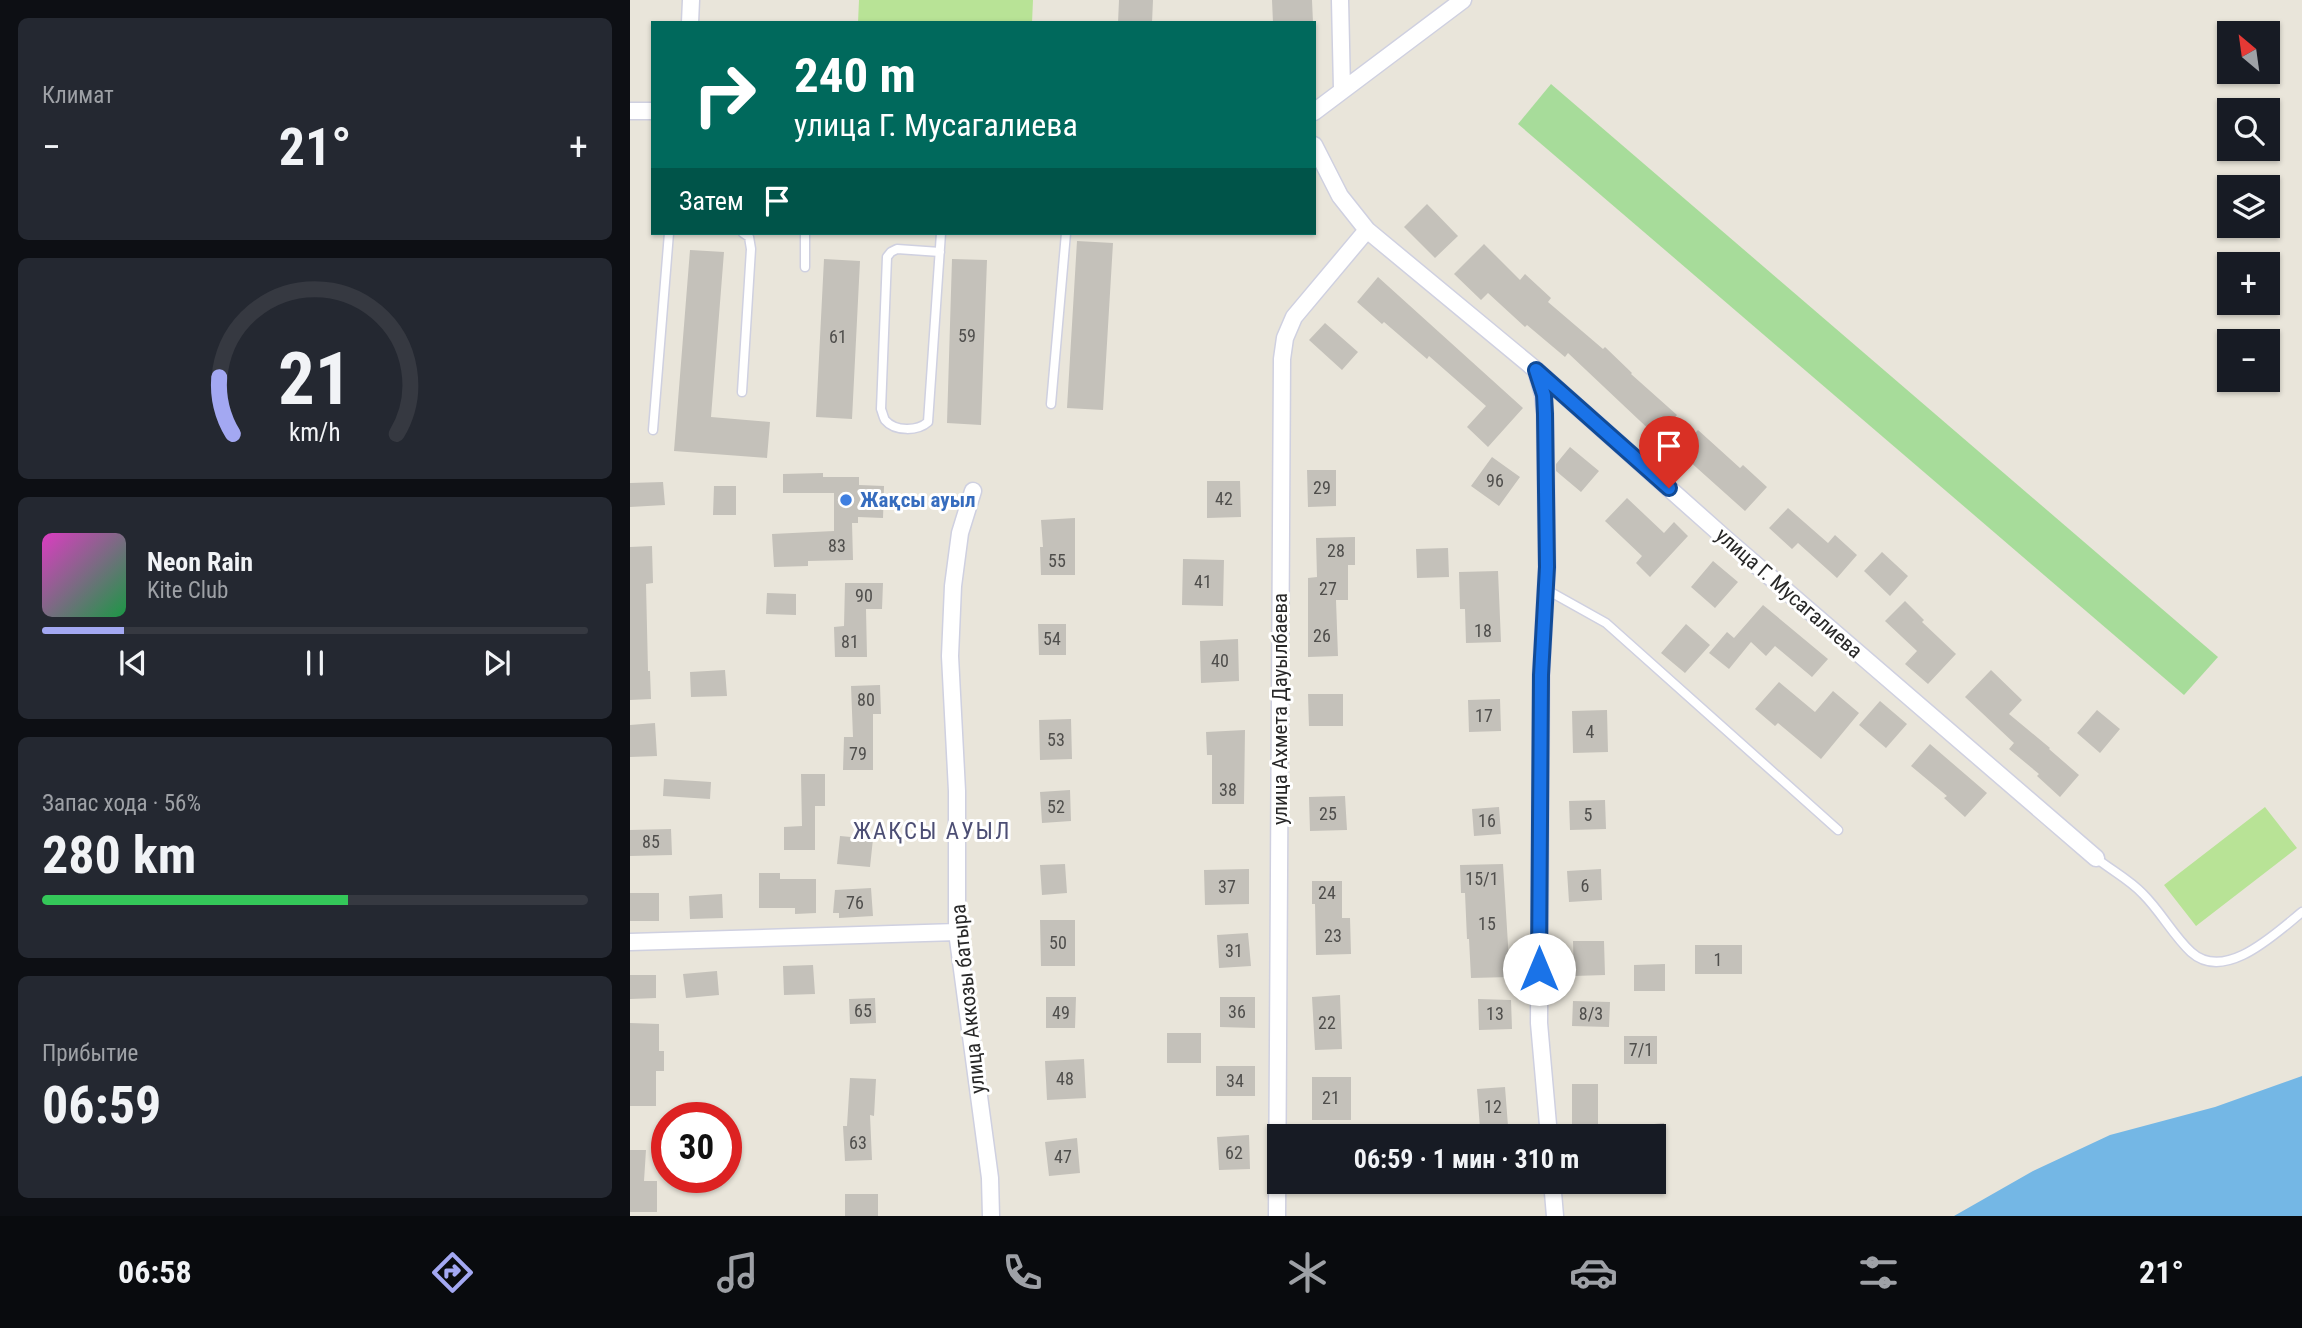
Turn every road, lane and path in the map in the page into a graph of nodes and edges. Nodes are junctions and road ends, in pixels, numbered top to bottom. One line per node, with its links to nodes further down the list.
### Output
1 (691, 0): 4 (street)
2 (1340, 0): 5 (street)
3 (1463, 0): 5 (street)
4 (690, 21)
5 (1342, 89): 6 (street)
6 (1316, 110)
7 (630, 111): 8 (street)
8 (651, 111)
9 (1316, 149): 10 (street, улица Г. Мусагалиева)
10 (1367, 230): 18 (street, улица Г. Мусагалиева); 32 (street, улица Ахмета Дауылбаева)
11 (669, 235): 21 (lane)
12 (746, 235): 19 (lane)
13 (805, 235): 17 (lane)
14 (941, 235): 16 (lane)
15 (1066, 235): 20 (lane)
16 (940, 252): 16 (lane)
17 (805, 267)
18 (1536, 370): 23 (street); 25 (street, улица Г. Мусагалиева)
19 (742, 392)
20 (1052, 404)
21 (653, 430)
22 (973, 491): 27 (street, улица Аккозы батыра)
23 (1546, 590): 24 (lane); 29 (street)
24 (1838, 830)
25 (2096, 858): 26 (lane)
26 (2302, 912)
27 (957, 932): 28 (street); 31 (street, улица Аккозы батыра)
28 (630, 942)
29 (1548, 1124)
30 (1553, 1194): 33 (street)
31 (991, 1216)
32 (1277, 1216)
33 (1555, 1216)

